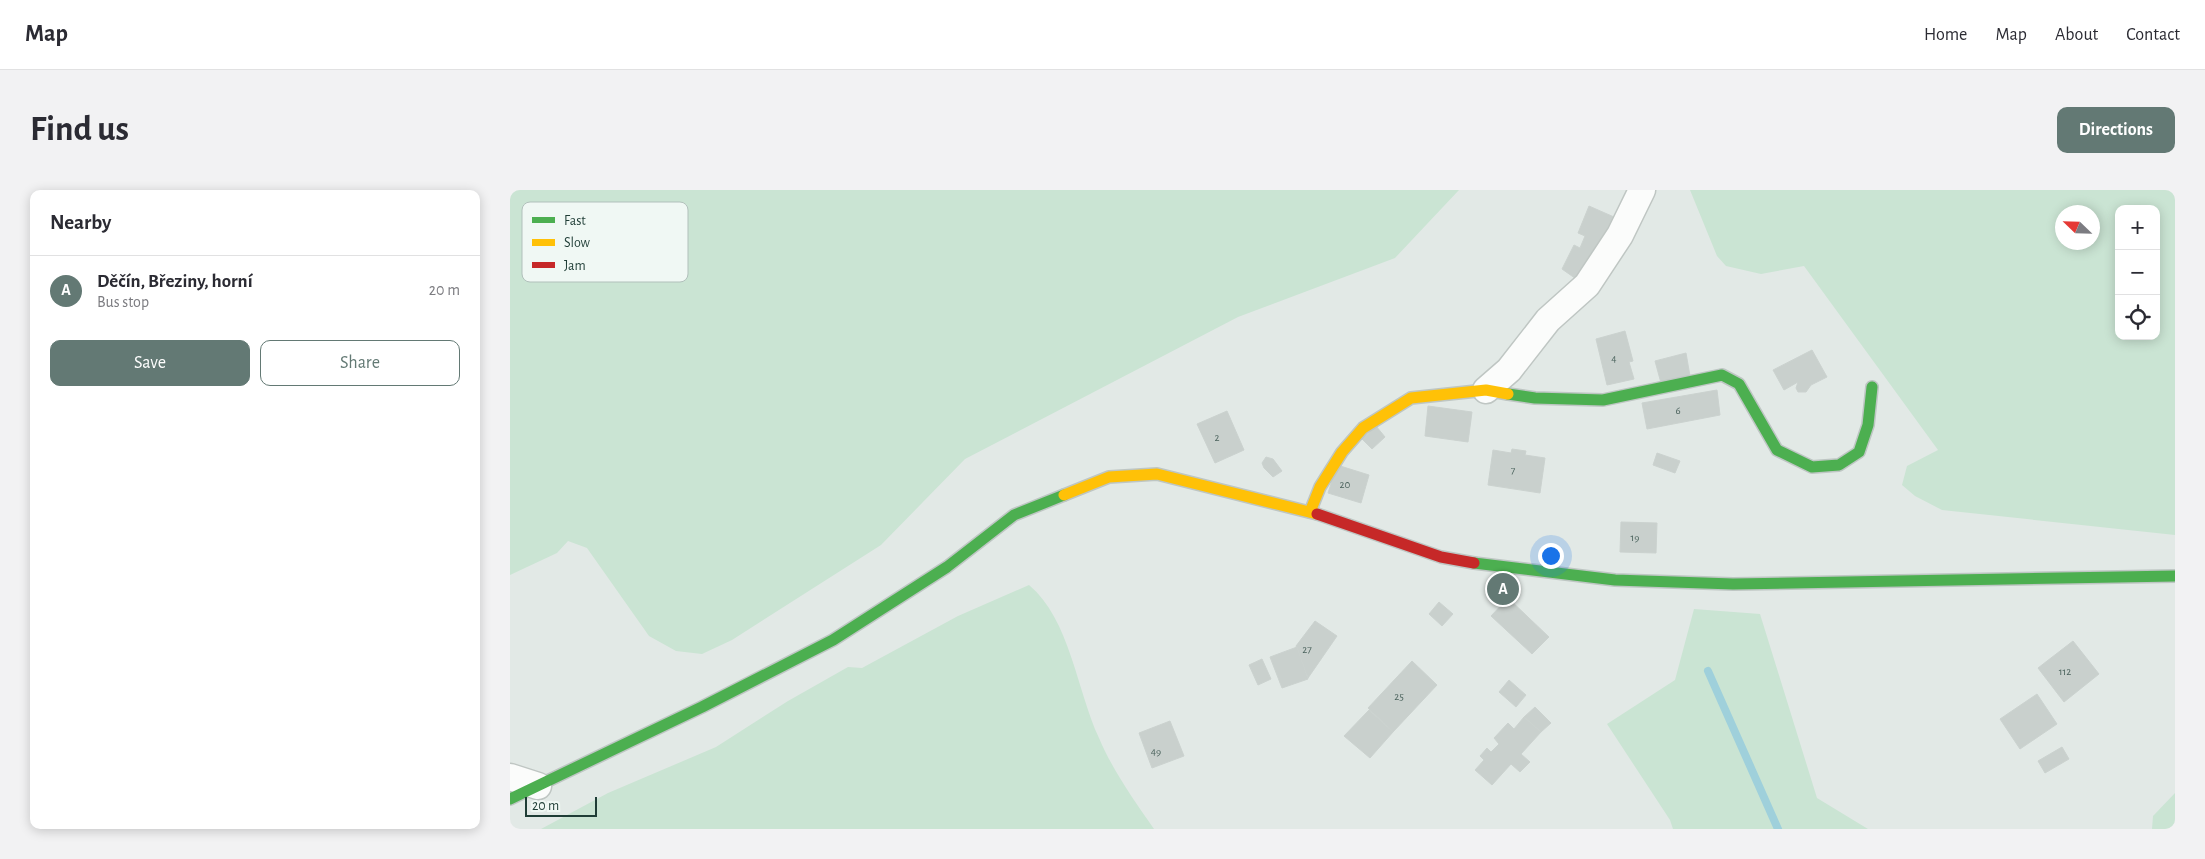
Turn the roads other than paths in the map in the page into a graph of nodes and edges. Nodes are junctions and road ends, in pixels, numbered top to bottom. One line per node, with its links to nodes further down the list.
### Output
1 (1642, 190): 3 (street)
2 (1872, 387): 3 (main road)
3 (1486, 390): 4 (main road)
4 (1310, 512): 5 (main road); 7 (main road)
5 (2175, 576)
6 (510, 777): 7 (street)
7 (538, 786): 8 (main road)
8 (510, 799)

